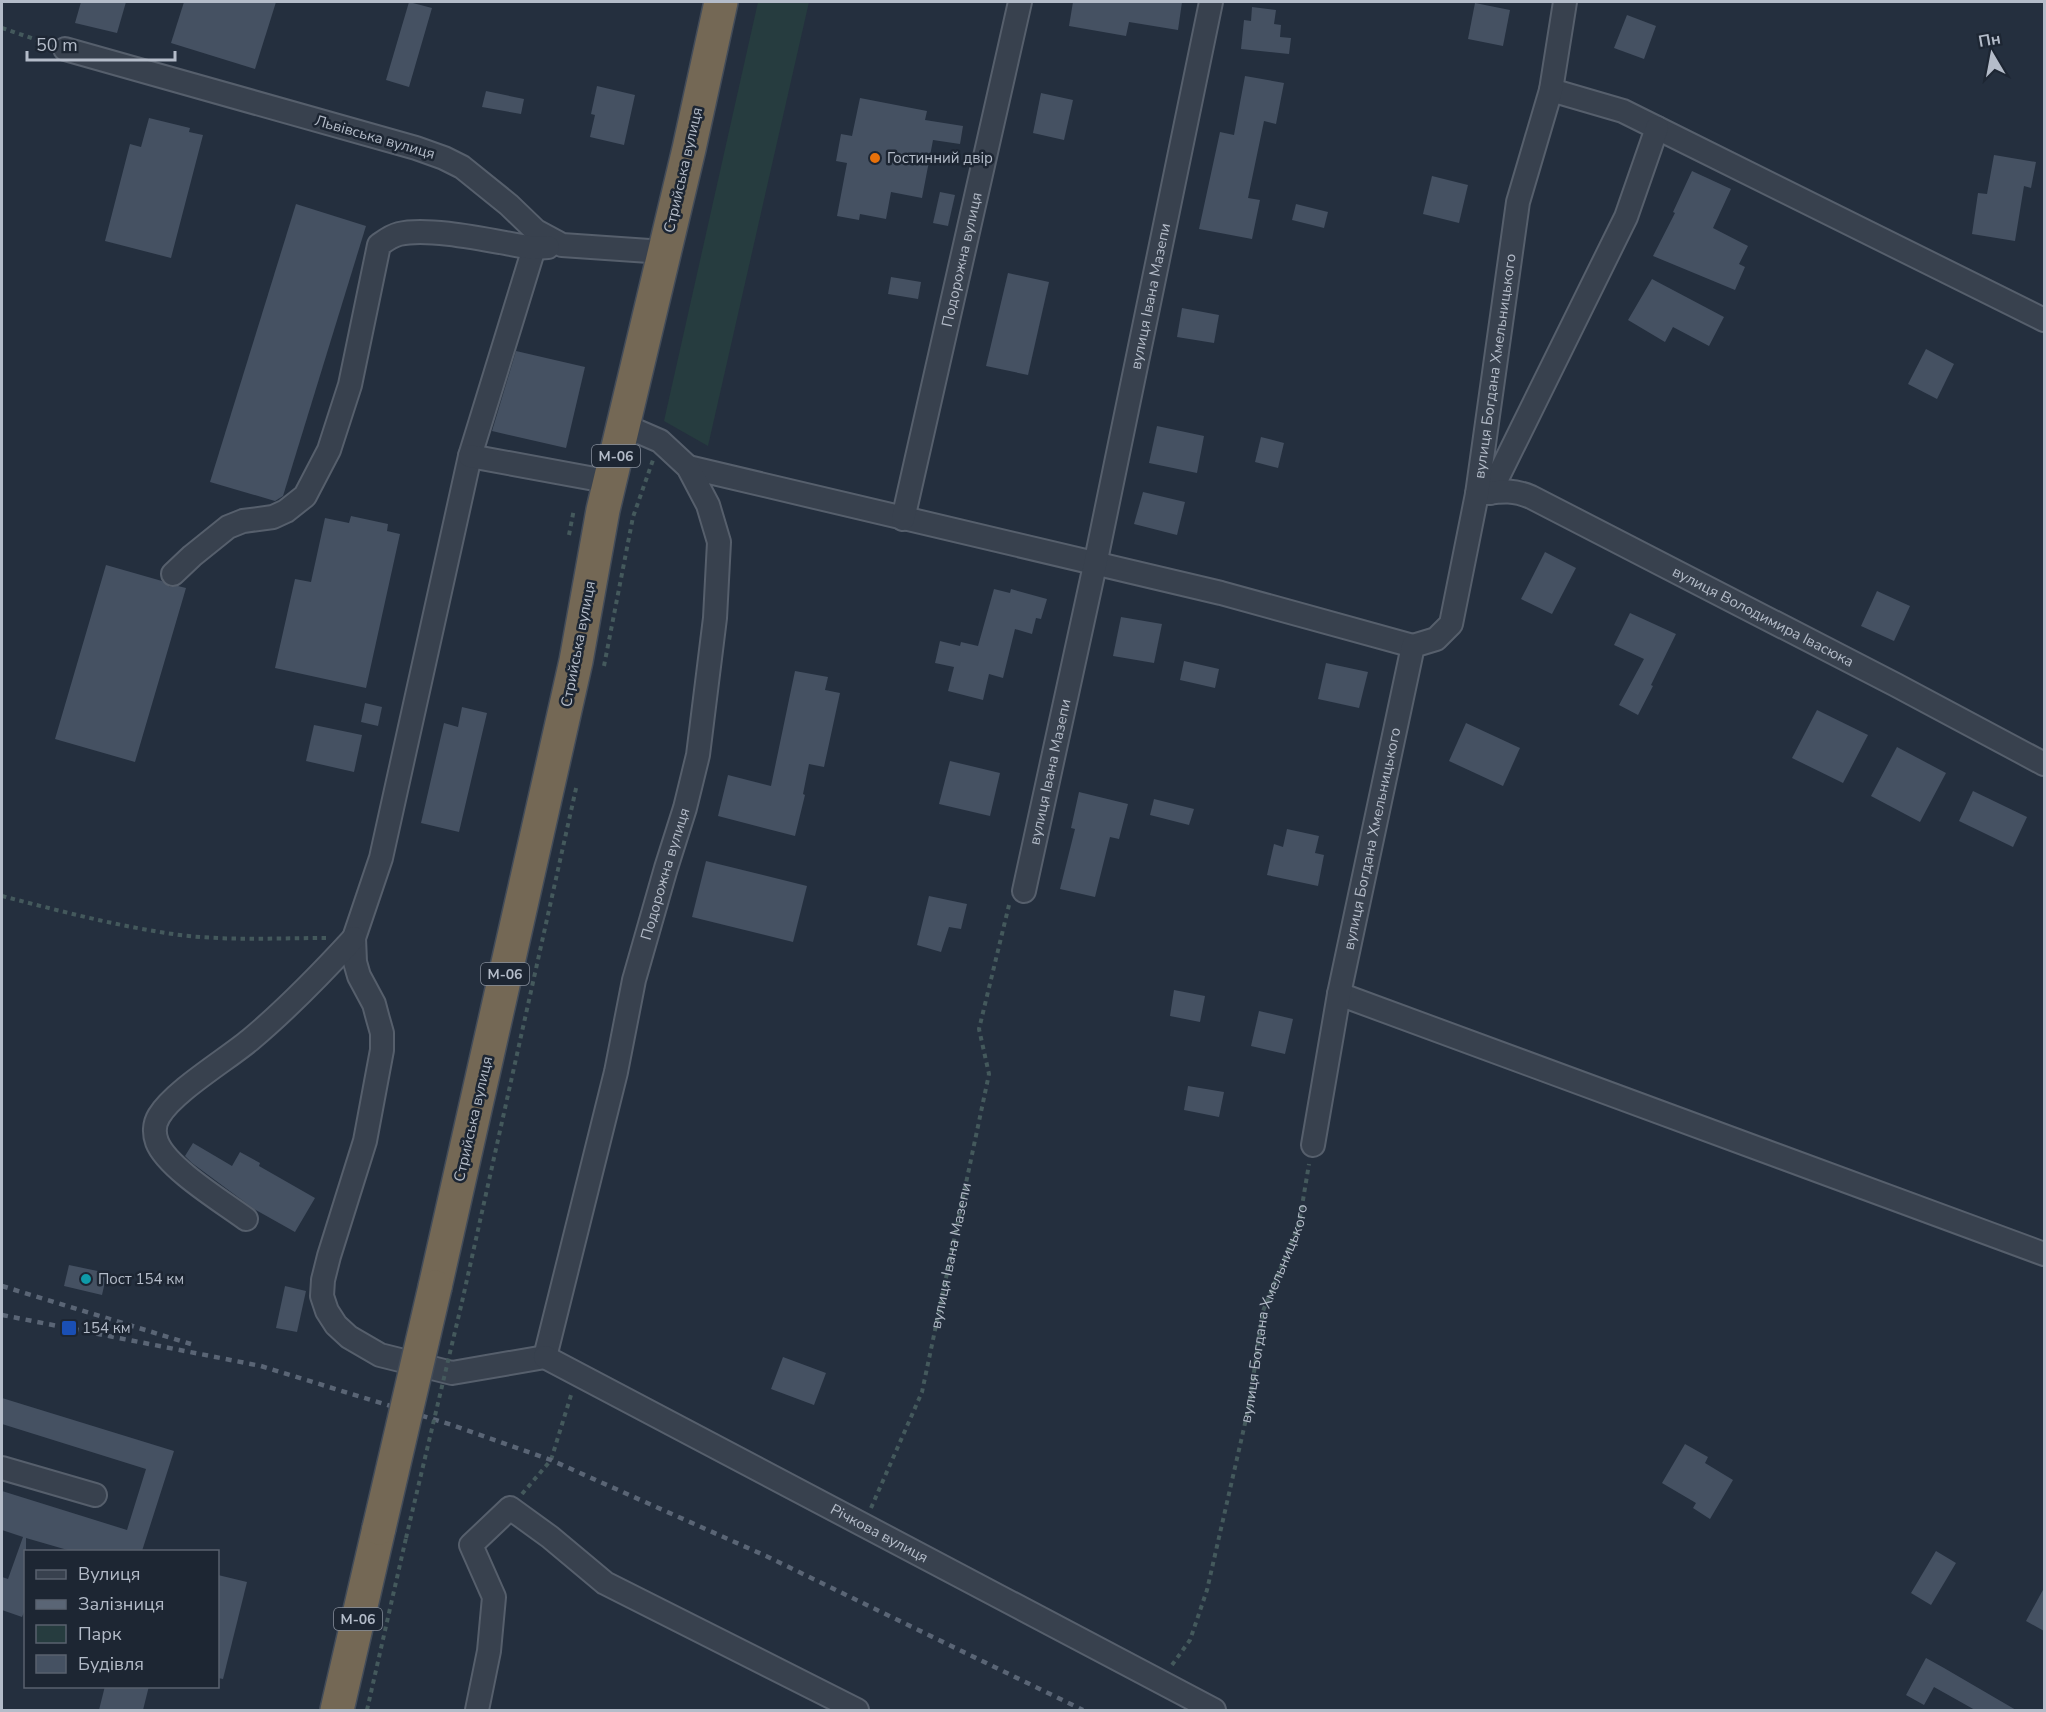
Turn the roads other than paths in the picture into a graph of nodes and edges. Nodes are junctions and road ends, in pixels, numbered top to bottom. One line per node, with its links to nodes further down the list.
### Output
1 (721, 2): 10 (highway, Стрийська вулиця / М-06)
2 (1020, 2): 17 (street, Подорожна вулиця)
3 (1211, 2): 18 (street, вулиця Івана Мазепи)
4 (1565, 2): 6 (street, вулиця Богдана Хмельницького)
5 (65, 49): 8 (street, Львівська вулиця)
6 (1551, 90): 7 (street); 16 (street, вулиця Богдана Хмельницького)
7 (1658, 128): 11 (street); 16 (street)
8 (562, 245): 9 (street); 10 (street, Львівська вулиця)
9 (534, 248): 13 (street); 19 (street)
10 (664, 252): 12 (highway, Стрийська вулиця / М-06)
11 (2044, 320)
12 (623, 425): 14 (street, Подорожна вулиця); 15 (highway, Стрийська вулиця / М-06)
13 (470, 456): 15 (street); 23 (street)
14 (688, 467): 17 (street); 28 (street, Подорожна вулиця)
15 (611, 482): 31 (highway, Стрийська вулиця / М-06, bridge)
16 (1483, 494): 20 (street, вулиця Богдана Хмельницького); 21 (street, вулиця Володимира Івасюка)
17 (903, 519): 18 (street)
18 (1095, 565): 20 (street); 22 (street, вулиця Івана Мазепи)
19 (173, 574)
20 (1413, 646): 24 (street, вулиця Богдана Хмельницького)
21 (2044, 764)
22 (1024, 891)
23 (354, 938): 26 (street); 28 (street)
24 (1340, 994): 25 (street, вулиця Богдана Хмельницького); 27 (street)
25 (1313, 1145)
26 (246, 1219)
27 (2044, 1254)
28 (545, 1357): 34 (street, Річкова вулиця)
29 (2, 1468): 30 (street)
30 (95, 1495)
31 (336, 1710)
32 (477, 1710): 33 (street)
33 (857, 1710)
34 (1214, 1710)

